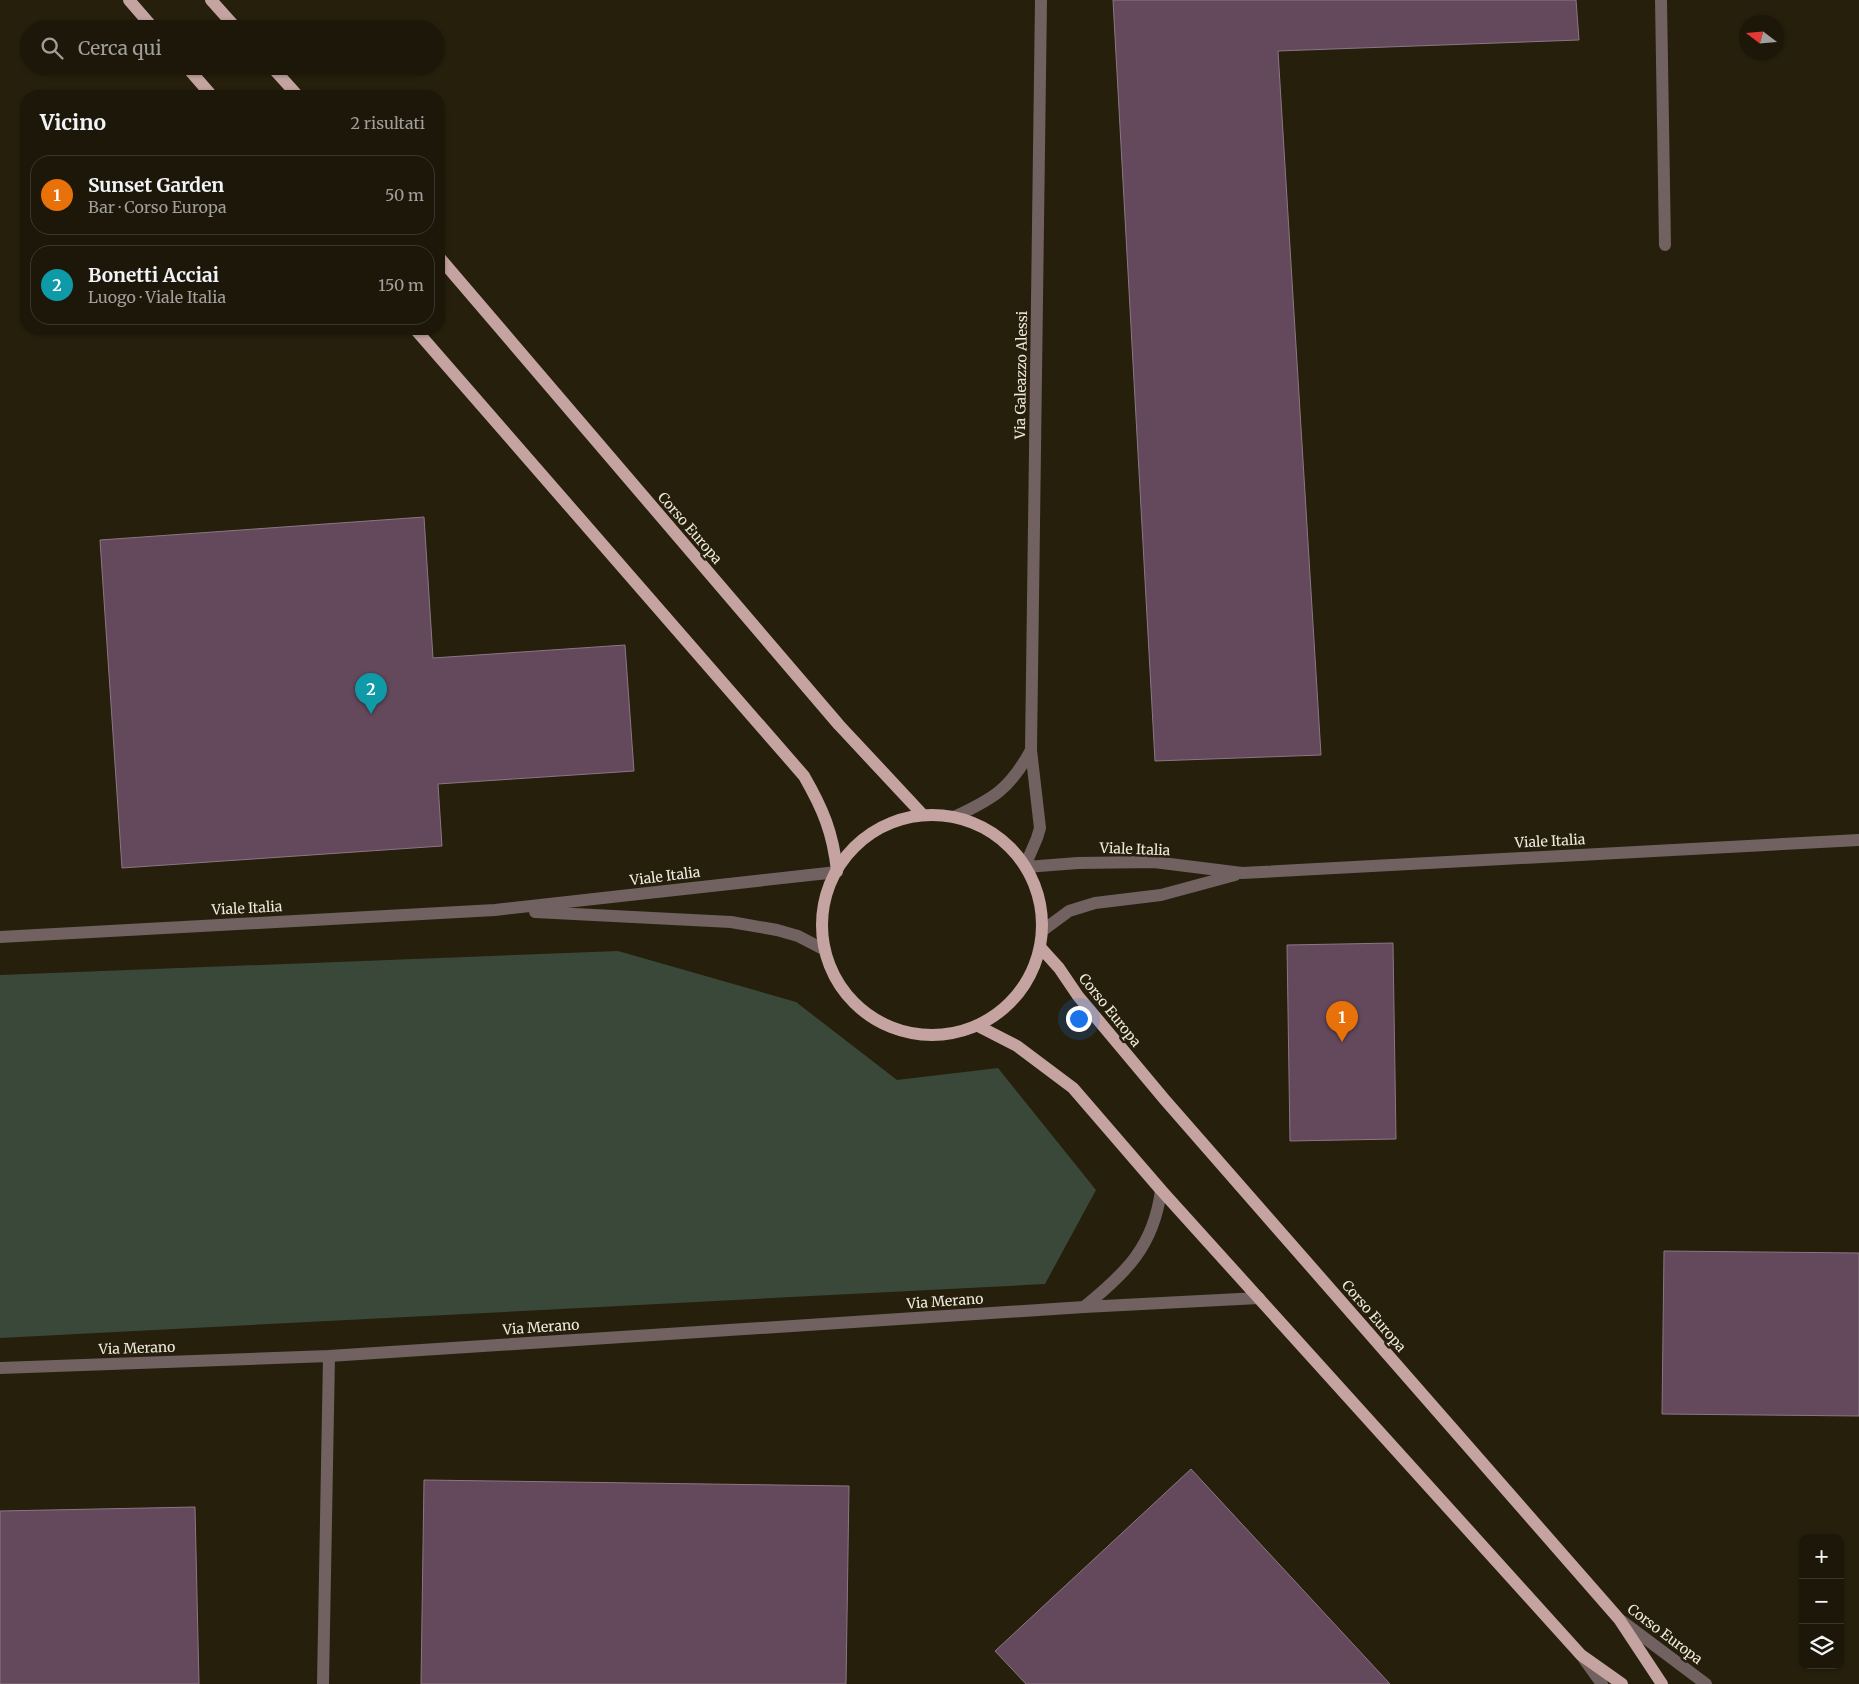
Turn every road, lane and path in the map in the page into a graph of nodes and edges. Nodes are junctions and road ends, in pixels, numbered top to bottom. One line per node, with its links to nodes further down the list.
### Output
1 (129, 0): 5 (main road)
2 (211, 0): 6 (main road)
3 (1041, 0): 14 (street, Via Galeazzo Alessi)
4 (1661, 0): 11 (street)
5 (146, 20)
6 (229, 20)
7 (194, 75): 9 (main road)
8 (278, 75): 10 (main road)
9 (207, 90)
10 (292, 90)
11 (1665, 245)
12 (445, 264): 15 (main road, Corso Europa)
13 (420, 335): 19 (main road)
14 (1031, 750): 16 (street, Via Galeazzo Alessi); 18 (street, Via Galeazzo Alessi)
15 (922, 815): 16 (main road); 19 (main road)
16 (954, 817): 18 (main road)
17 (1859, 840): 20 (street, Viale Italia)
18 (1026, 866): 20 (street, Viale Italia); 22 (main road)
19 (837, 871): 21 (street, Viale Italia); 25 (main road)
20 (1242, 873): 22 (street, Viale Italia)
21 (495, 910): 23 (street, Viale Italia); 25 (street, Viale Italia)
22 (1042, 931): 24 (main road)
23 (0, 937)
24 (1040, 947): 26 (main road); 32 (main road, Corso Europa)
25 (825, 950): 26 (main road)
26 (978, 1026): 27 (main road)
27 (1161, 1190): 28 (main road); 29 (street)
28 (1259, 1298): 29 (street, Via Merano); 33 (main road)
29 (1084, 1307): 30 (street, Via Merano)
30 (329, 1356): 31 (street, Via Merano); 34 (street)
31 (0, 1368)
32 (1619, 1619): 37 (main road); 38 (street, Corso Europa)
33 (1581, 1655): 35 (street); 36 (main road)
34 (323, 1684)
35 (1602, 1684)
36 (1622, 1684)
37 (1662, 1684)
38 (1706, 1684)

